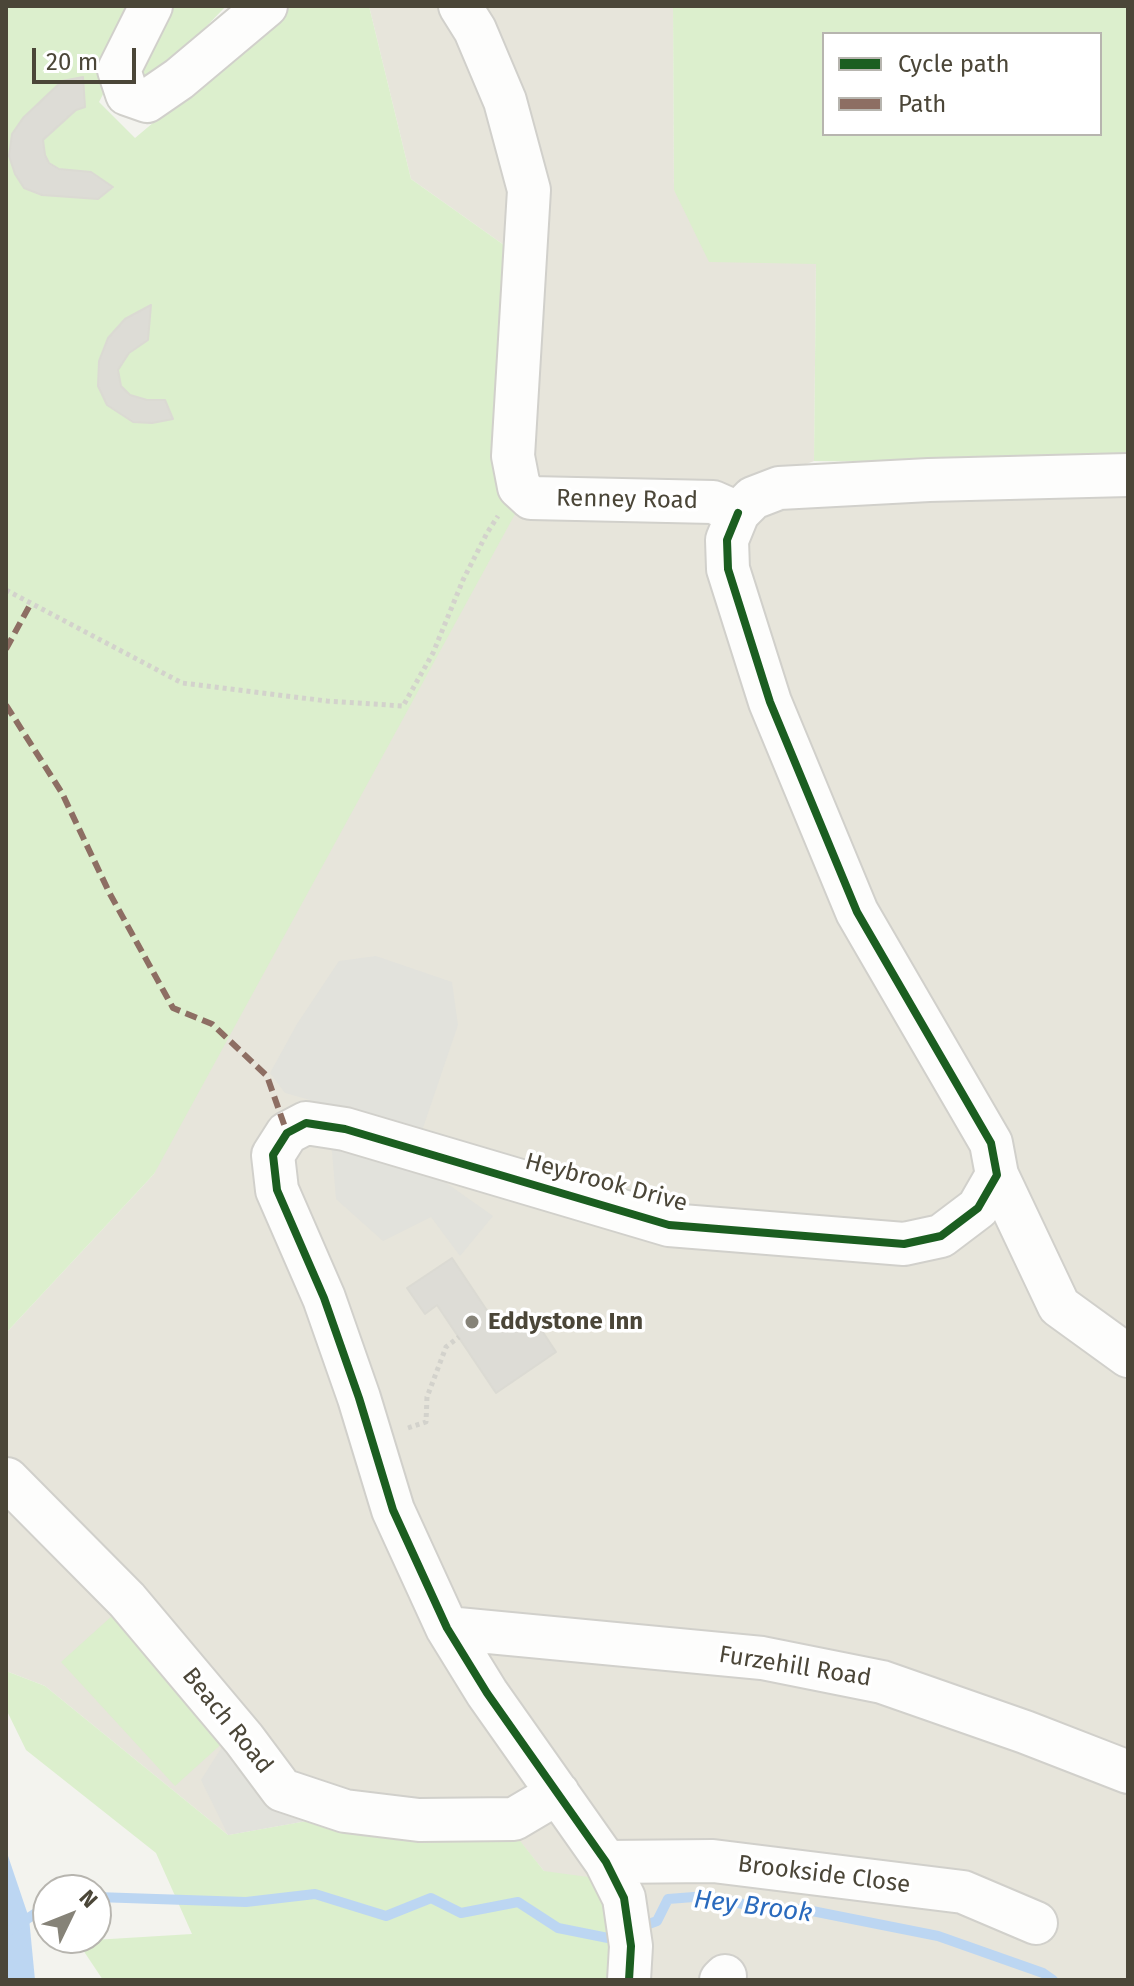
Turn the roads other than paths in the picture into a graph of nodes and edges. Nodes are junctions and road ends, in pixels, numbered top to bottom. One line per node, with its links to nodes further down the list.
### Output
1 (151, 6): 2 (street)
2 (266, 6)
3 (460, 6): 5 (street, Renney Road)
4 (1128, 475): 5 (street)
5 (738, 513): 6 (street)
6 (997, 1175): 7 (street); 9 (street, Heybrook Drive)
7 (1128, 1356)
8 (7, 1479): 11 (street, Beach Road)
9 (447, 1628): 10 (street, Furzehill Road); 11 (street, Heybrook Drive)
10 (1128, 1772)
11 (558, 1793): 12 (street, Heybrook Drive)
12 (606, 1862): 13 (street, Brookside Close); 14 (street, Heybrook Drive)
13 (1036, 1923)
14 (628, 1944)

